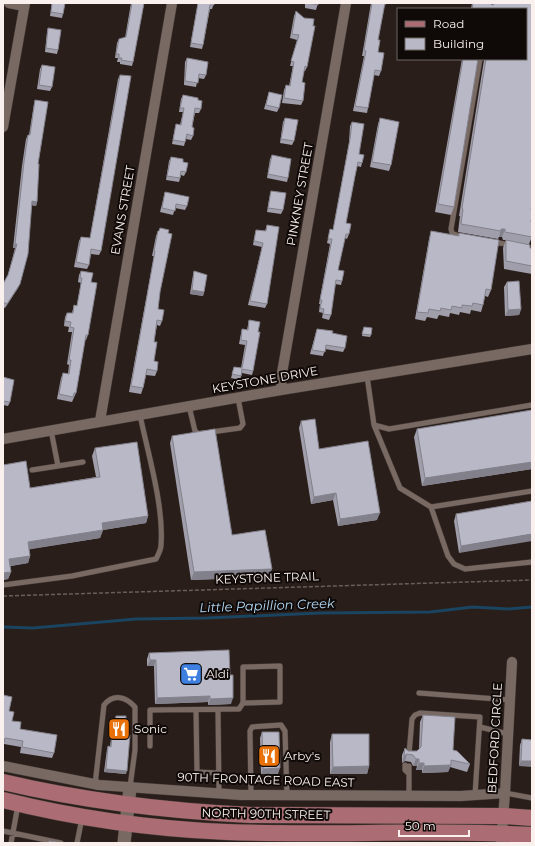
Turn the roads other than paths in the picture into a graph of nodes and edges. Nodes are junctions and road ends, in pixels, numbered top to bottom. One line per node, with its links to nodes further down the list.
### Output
1 (9, 3): 4 (street)
2 (172, 3): 17 (street, EVANS STREET)
3 (346, 3): 12 (street, PINKNEY STREET)
4 (24, 5): 6 (street)
5 (480, 60): 7 (lane)
6 (3, 127)
7 (464, 237)
8 (487, 241): 9 (lane)
9 (517, 246)
10 (532, 349): 11 (street, KEYSTONE DRIVE)
11 (367, 376): 12 (street, KEYSTONE DRIVE); 18 (lane)
12 (281, 390): 13 (street, KEYSTONE DRIVE)
13 (238, 398): 15 (street, KEYSTONE DRIVE); 15 (lane)
14 (532, 405): 18 (lane)
15 (189, 406): 16 (street, KEYSTONE DRIVE)
16 (140, 415): 17 (street, KEYSTONE DRIVE); 27 (lane)
17 (100, 421): 19 (street, KEYSTONE DRIVE)
18 (374, 425): 25 (lane)
19 (51, 430): 20 (street, KEYSTONE DRIVE); 22 (lane)
20 (3, 439)
21 (83, 462): 22 (lane)
22 (58, 466): 23 (lane)
23 (32, 470)
24 (532, 491): 25 (lane)
25 (431, 507): 26 (lane)
26 (532, 562)
27 (3, 585)
28 (512, 662): 30 (street, BEDFORD CIRCLE)
29 (419, 694): 30 (lane)
30 (510, 700): 35 (street, BEDFORD CIRCLE)
31 (243, 703): 31 (lane); 33 (lane)
32 (196, 710): 33 (lane); 37 (lane); 39 (lane)
33 (218, 710): 39 (lane)
34 (480, 727): 35 (lane); 36 (lane); 48 (lane)
35 (508, 734): 44 (street, BEDFORD CIRCLE)
36 (410, 745): 36 (lane)
37 (150, 746)
38 (3, 766): 42 (street, 90TH FRONTAGE ROAD EAST)
39 (218, 773): 45 (lane)
40 (409, 774): 40 (lane); 49 (lane)
41 (3, 782): 52 (main road, NORTH 90TH STREET)
42 (95, 785): 43 (street, 90TH FRONTAGE ROAD EAST); 43 (lane)
43 (130, 788): 45 (street, 90TH FRONTAGE ROAD EAST); 52 (street)
44 (506, 793): 48 (street, 90TH FRONTAGE ROAD EAST); 50 (lane); 54 (street, BEDFORD CIRCLE)
45 (218, 794): 46 (street, 90TH FRONTAGE ROAD EAST)
46 (251, 795): 47 (street, 90TH FRONTAGE ROAD EAST); 47 (lane)
47 (288, 795): 49 (street, 90TH FRONTAGE ROAD EAST)
48 (475, 795): 49 (street, 90TH FRONTAGE ROAD EAST)
49 (409, 796)
50 (532, 798)
51 (11, 802): 53 (main road, NORTH 90TH STREET); 58 (lane)
52 (128, 805): 54 (main road, NORTH 90TH STREET); 56 (street)
53 (83, 816): 56 (main road, NORTH 90TH STREET); 63 (lane)
54 (504, 816): 55 (main road, NORTH 90TH STREET); 60 (street, BEDFORD CIRCLE)
55 (532, 818)
56 (126, 822): 60 (main road, NORTH 90TH STREET); 64 (street)
57 (3, 831): 58 (lane)
58 (13, 833): 61 (lane); 62 (lane)
59 (532, 835): 60 (main road, NORTH 90TH STREET)
60 (501, 838)
61 (11, 843)
62 (61, 843)
63 (77, 843)
64 (124, 843)

